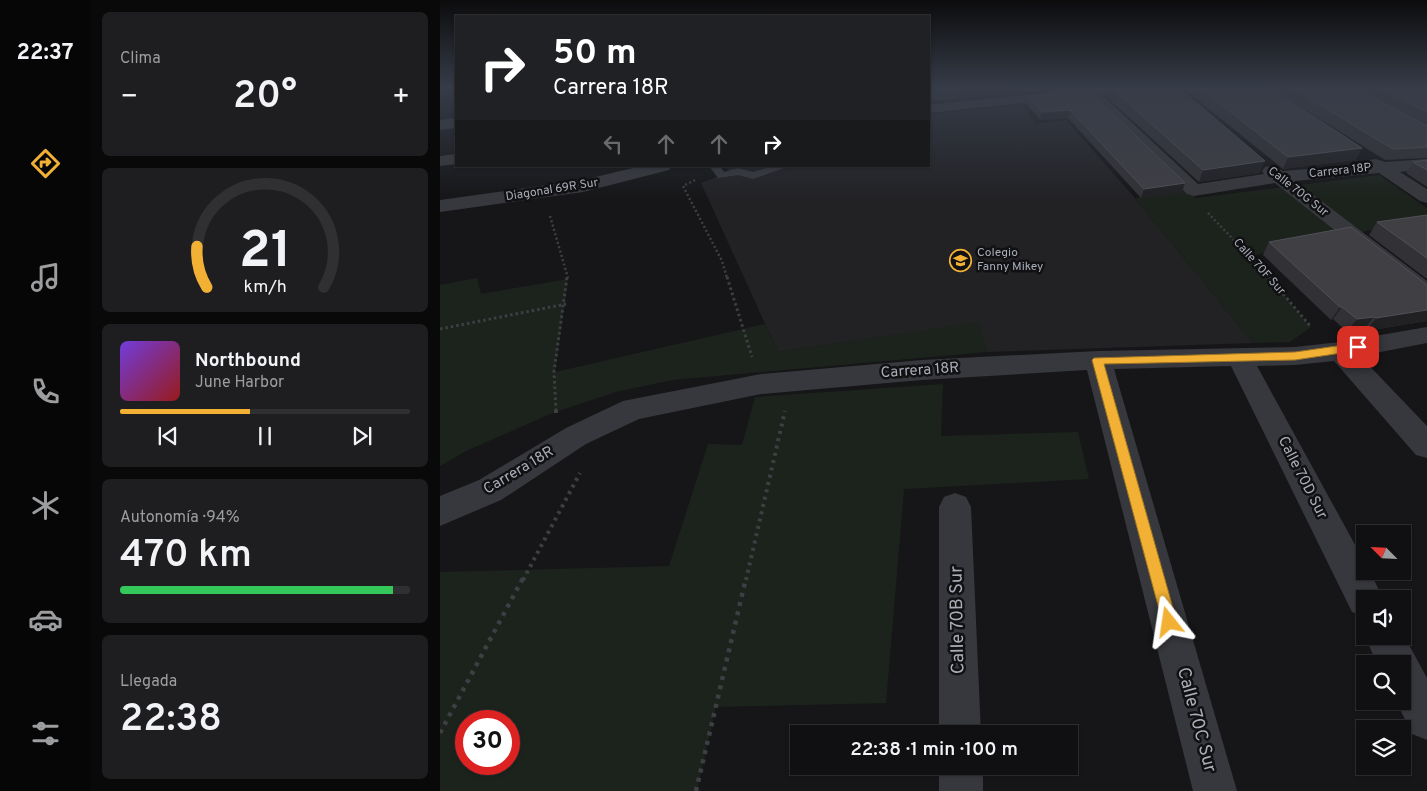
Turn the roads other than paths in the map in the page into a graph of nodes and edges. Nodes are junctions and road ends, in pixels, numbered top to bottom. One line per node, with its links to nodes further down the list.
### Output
1 (1125, 125): 11 (street, Carrera 18P)
2 (1357, 151): 9 (street)
3 (1256, 158): 11 (street, Calle 70G Sur)
4 (455, 159): 5 (street)
5 (440, 161)
6 (1427, 164): 9 (street, Carrera 18P)
7 (659, 167): 13 (street, Diagonal 69R Sur)
8 (782, 167): 10 (lane)
9 (1381, 167): 11 (street, Carrera 18P); 12 (street)
10 (715, 168)
11 (1278, 177): 14 (street, Calle 70G Sur)
12 (1427, 197)
13 (440, 206)
14 (1427, 292)
15 (1427, 335): 16 (street, Carrera 18R)
16 (1340, 351): 17 (street, Carrera 18R); 19 (street)
17 (1239, 357): 18 (street, Carrera 18R); 22 (street, Calle 70D Sur)
18 (1098, 360): 21 (street, Carrera 18R); 28 (street, Calle 70C Sur)
19 (1427, 446)
20 (955, 507): 25 (street, Calle 70B Sur)
21 (440, 511)
22 (1360, 590)
23 (1411, 679): 24 (street)
24 (1427, 719)
25 (960, 725)
26 (961, 775): 27 (street)
27 (961, 791)
28 (1215, 791)

